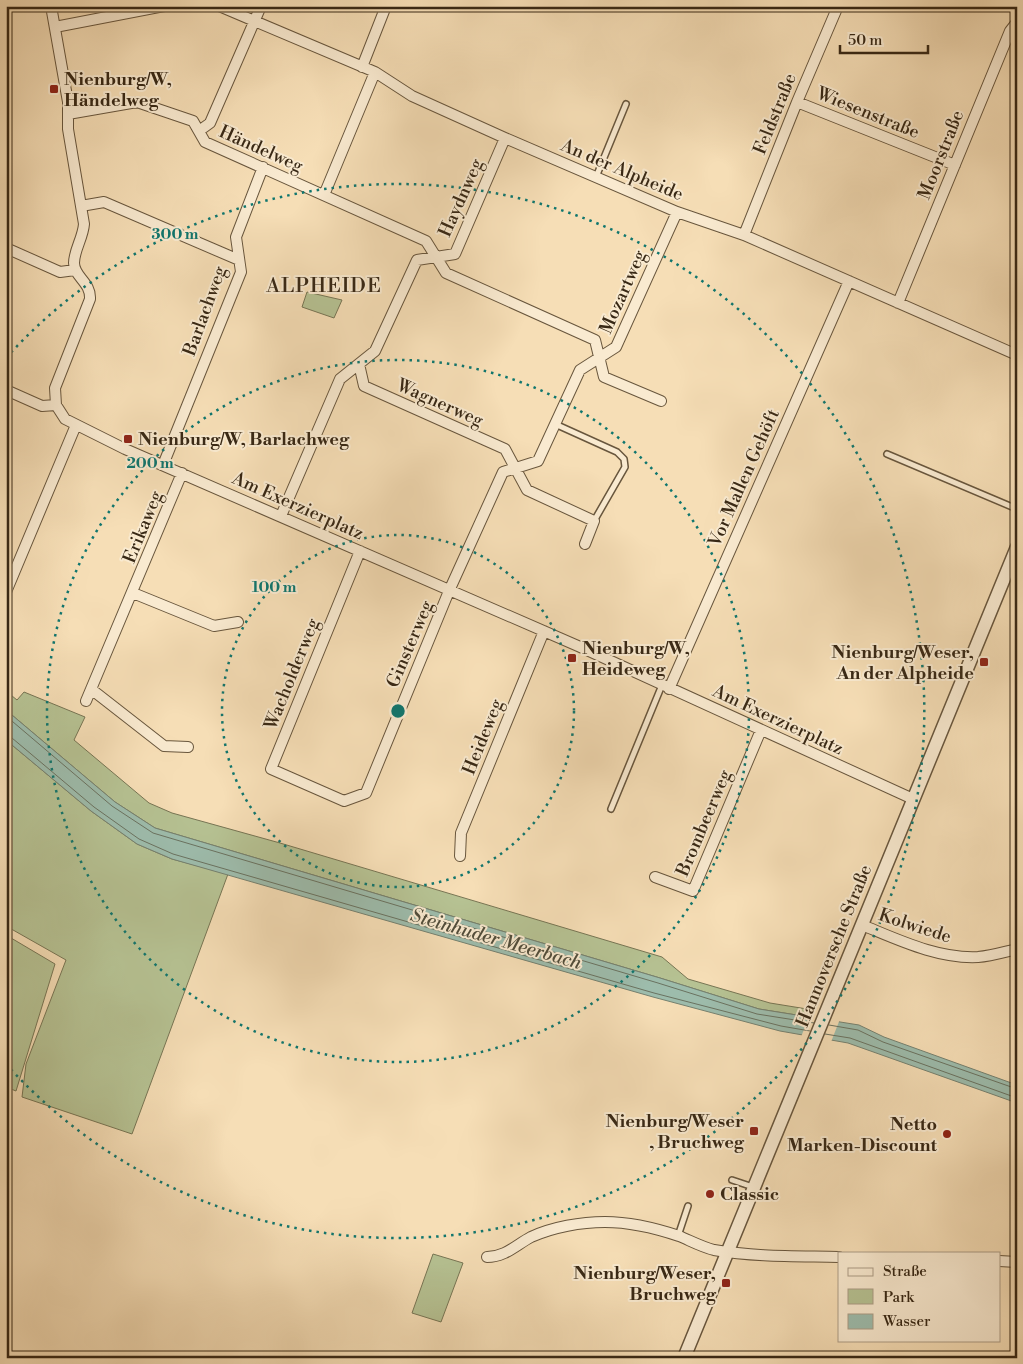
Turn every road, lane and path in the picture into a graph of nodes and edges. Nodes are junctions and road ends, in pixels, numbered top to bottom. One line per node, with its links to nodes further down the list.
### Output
1 (50, 6): 9 (street)
2 (164, 6): 9 (street)
3 (219, 6): 7 (street, An der Alpheide)
4 (261, 6): 7 (street)
5 (386, 6): 10 (street)
6 (838, 6): 12 (street, Feldstraße)
7 (255, 22): 10 (street, An der Alpheide); 15 (street)
8 (1017, 22): 17 (street, Moorstraße)
9 (55, 27): 14 (street)
10 (362, 67): 11 (street, An der Alpheide)
11 (375, 72): 16 (street, An der Alpheide); 20 (street)
12 (797, 102): 17 (street, Wiesenstraße); 23 (street, Feldstraße)
13 (626, 104): 19 (lane)
14 (68, 114): 15 (street, Händelweg); 21 (street)
15 (199, 131): 18 (street, Händelweg)
16 (505, 138): 19 (street, An der Alpheide); 25 (street, Haydnweg)
17 (954, 165): 29 (street, Moorstraße)
18 (263, 167): 20 (street, Händelweg); 26 (street, Barlachweg)
19 (596, 177): 22 (street, An der Alpheide)
20 (324, 195): 25 (street, Händelweg)
21 (81, 206): 26 (street); 27 (street)
22 (677, 212): 23 (street, An der Alpheide); 31 (street, Mozartweg)
23 (744, 235): 28 (street, An der Alpheide)
24 (6, 248): 27 (street)
25 (436, 257): 31 (street, Händelweg); 32 (street)
26 (239, 260): 39 (street, Barlachweg)
27 (75, 270): 35 (street)
28 (849, 281): 29 (street, An der Alpheide); 53 (street, Vor Mallen Gehöft)
29 (898, 303): 30 (street, An der Alpheide)
30 (1017, 355)
31 (599, 357): 34 (street, Mozartweg); 36 (street)
32 (358, 364): 40 (street, Wagnerweg); 43 (street)
33 (6, 390): 35 (street)
34 (661, 401)
35 (56, 405): 37 (street, Am Exerzierplatz)
36 (555, 424): 40 (street); 44 (lane)
37 (76, 425): 39 (street, Am Exerzierplatz); 49 (street)
38 (887, 454): 42 (lane)
39 (163, 465): 41 (street, Am Exerzierplatz)
40 (515, 468): 44 (street); 48 (street)
41 (182, 474): 43 (street, Am Exerzierplatz); 50 (street, Erikaweg)
42 (1017, 509)
43 (281, 516): 47 (street, Am Exerzierplatz)
44 (594, 521): 45 (street)
45 (585, 544)
46 (1017, 547): 59 (street, Hannoversche Straße)
47 (360, 551): 48 (street, Am Exerzierplatz); 58 (street, Wacholderweg)
48 (449, 591): 52 (street, Am Exerzierplatz); 58 (street, Ginsterweg)
49 (6, 592)
50 (133, 593): 51 (street); 54 (street, Erikaweg)
51 (238, 622)
52 (544, 631): 53 (street, Am Exerzierplatz); 61 (street, Heideweg)
53 (665, 687): 56 (street, Am Exerzierplatz); 60 (lane)
54 (91, 689): 55 (street, Erikaweg); 57 (street)
55 (86, 701)
56 (761, 730): 59 (street, Am Exerzierplatz); 62 (street, Brombeerweg)
57 (188, 747)
58 (311, 787)
59 (913, 799): 63 (street, Hannoversche Straße)
60 (611, 809)
61 (460, 856)
62 (655, 877)
63 (862, 925): 64 (street, Kolwiede); 66 (street, Hannoversche Straße)
64 (1017, 949)
65 (732, 1180): 66 (lane)
66 (753, 1186): 69 (street, Hannoversche Straße)
67 (688, 1206): 68 (lane)
68 (678, 1236): 69 (street); 70 (street)
69 (727, 1252): 71 (street); 74 (street, Hannoversche Straße)
70 (487, 1257)
71 (838, 1257)
72 (1000, 1261): 73 (street)
73 (1017, 1262)
74 (684, 1358)

